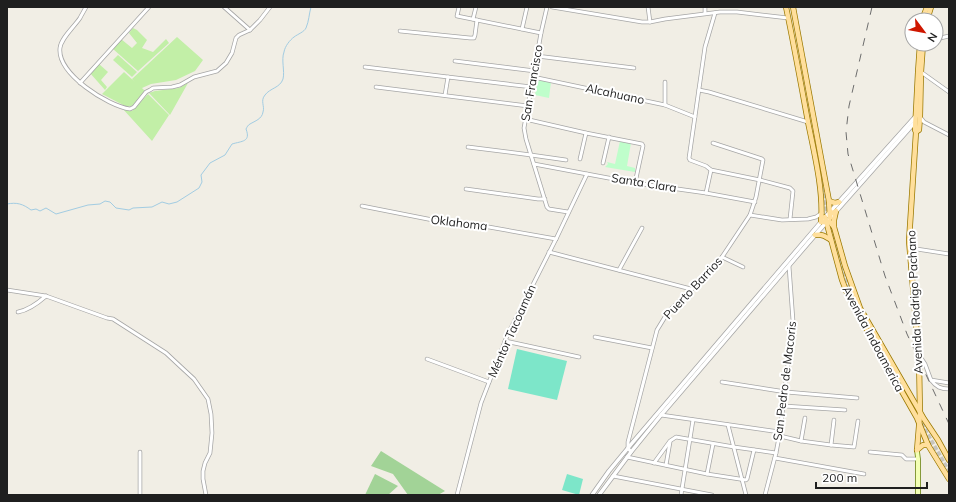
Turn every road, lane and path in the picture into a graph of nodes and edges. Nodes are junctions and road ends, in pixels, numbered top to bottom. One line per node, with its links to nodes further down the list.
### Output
1 (86, 7): 38 (street)
2 (149, 7): 38 (street)
3 (224, 7): 22 (street)
4 (270, 7): 22 (street)
5 (459, 7): 19 (street)
6 (476, 7): 19 (street)
7 (527, 7): 21 (street)
8 (547, 7): 24 (street, San Francisco)
9 (552, 7): 20 (street)
10 (648, 7): 20 (street)
11 (705, 7): 17 (street)
12 (737, 7): 15 (street)
13 (786, 7): 18 (main road)
14 (793, 7): 69 (main road)
15 (737, 12): 16 (street); 18 (street)
16 (715, 13): 17 (street); 41 (street)
17 (706, 14): 20 (street)
18 (788, 18): 49 (main road)
19 (475, 20): 21 (street); 23 (street)
20 (650, 22)
21 (522, 29): 24 (street)
22 (250, 30): 38 (street)
23 (400, 31)
24 (541, 33): 29 (street, San Francisco)
25 (947, 36): 26 (street)
26 (949, 41)
27 (919, 52): 47 (main road, Avenida Rodrigo Pachano)
28 (922, 52): 34 (main road, Avenida Rodrigo Pachano)
29 (537, 56): 32 (street); 33 (street, San Francisco)
30 (455, 61): 33 (street)
31 (365, 66): 35 (street)
32 (634, 68)
33 (535, 71): 36 (street, San Francisco)
34 (921, 72): 42 (street); 47 (main road, Avenida Rodrigo Pachano)
35 (448, 76): 40 (street); 43 (street)
36 (533, 77): 40 (street, San Francisco); 44 (street, Alcahuano)
37 (666, 82): 44 (street)
38 (80, 83)
39 (376, 87): 43 (street)
40 (532, 87): 45 (street, San Francisco)
41 (699, 90): 46 (street); 49 (street)
42 (949, 92)
43 (445, 96): 45 (street)
44 (665, 105): 46 (street, Alcahuano)
45 (528, 106): 48 (street, San Francisco)
46 (695, 116): 61 (street)
47 (918, 116): 50 (main road, Avenida Rodrigo Pachano); 71 (street)
48 (525, 119): 51 (street); 56 (street, San Francisco)
49 (808, 122): 68 (main road)
50 (920, 122): 52 (street); 73 (street); 85 (main road, Avenida Rodrigo Pachano)
51 (586, 133): 53 (street); 57 (street)
52 (949, 135)
53 (609, 137): 59 (street); 64 (street)
54 (713, 143): 63 (street, Puerto Barrios)
55 (468, 147): 56 (street)
56 (531, 155): 58 (street); 60 (street, San Francisco)
57 (580, 159)
58 (566, 160)
59 (603, 163)
60 (534, 164): 62 (street, Santa Clara); 67 (street, San Francisco)
61 (711, 170): 63 (street); 66 (street)
62 (587, 174): 64 (street, Santa Clara); 74 (street, Méntor Tacoamán)
63 (760, 180): 70 (street, Puerto Barrios); 78 (street)
64 (635, 182): 66 (street, Santa Clara)
65 (466, 189): 67 (street)
66 (706, 193): 70 (street, Santa Clara)
67 (545, 199): 74 (street)
68 (821, 199): 75 (main road); 77 (main road)
69 (829, 201): 71 (main road); 75 (main road)
70 (755, 202): 76 (street, Puerto Barrios)
71 (839, 202): 75 (street)
72 (362, 206): 83 (street, Oklahoma)
73 (836, 211): 75 (main road); 77 (street); 80 (main road)
74 (568, 212): 83 (street, Méntor Tacoamán)
75 (830, 212): 77 (main road)
76 (750, 215): 78 (street); 88 (street, Puerto Barrios)
77 (826, 217): 78 (street); 79 (main road); 79 (main road); 80 (main road); 82 (street); 84 (main road, Avenida Indoamerica)
78 (790, 220)
79 (821, 222): 128 (street)
80 (834, 227): 109 (main road, Avenida Indoamerica)
81 (642, 228): 91 (street)
82 (815, 235): 84 (main road); 89 (street)
83 (556, 239): 86 (street, Méntor Tacoamán)
84 (831, 240): 118 (main road, Avenida Indoamerica)
85 (910, 248): 87 (street); 99 (main road, Avenida Rodrigo Pachano)
86 (549, 252): 91 (street); 97 (street, Méntor Tacoamán)
87 (949, 254)
88 (722, 257): 90 (street); 92 (street, Puerto Barrios)
89 (789, 266): 107 (street, San Pedro de Macoris); 113 (street)
90 (744, 267)
91 (619, 270): 92 (street)
92 (691, 289): 98 (street, Puerto Barrios)
93 (7, 290): 94 (street)
94 (46, 296): 95 (street); 149 (street)
95 (18, 312)
96 (595, 337): 98 (street)
97 (505, 341): 100 (street); 103 (street, Méntor Tacoamán)
98 (652, 348): 128 (street, Puerto Barrios)
99 (918, 353): 102 (street); 109 (main road, Avenida Rodrigo Pachano)
100 (579, 357)
101 (427, 359): 103 (street)
102 (931, 380): 105 (street); 106 (street)
103 (489, 382): 150 (street, Méntor Tacoamán)
104 (722, 382): 107 (street)
105 (949, 383)
106 (949, 390)
107 (786, 392): 108 (street); 110 (street, San Pedro de Macoris)
108 (857, 398)
109 (918, 405): 112 (main road, Avenida Rodrigo Pachano)
110 (784, 406): 111 (street); 120 (street, San Pedro de Macoris)
111 (845, 410)
112 (920, 413): 118 (main road, Avenida Rodrigo Pachano); 138 (main road)
113 (661, 415): 115 (street); 132 (street)
114 (805, 418): 123 (street)
115 (693, 420): 119 (street); 121 (street)
116 (834, 420): 125 (street)
117 (858, 421): 125 (street)
118 (919, 423): 126 (main road, Avenida Indoamerica); 130 (main road, Avenida Rodrigo Pachano)
119 (728, 425): 120 (street); 127 (street)
120 (780, 434): 123 (street); 134 (street, San Pedro de Macoris)
121 (690, 440): 122 (street); 124 (street); 141 (street)
122 (670, 441): 139 (street); 140 (street)
123 (801, 441): 125 (street)
124 (713, 444): 127 (street); 142 (street)
125 (831, 445)
126 (928, 445): 130 (main road); 146 (main road, Avenida Indoamerica)
127 (734, 447): 129 (street); 145 (street)
128 (628, 448): 132 (street); 151 (street)
129 (754, 450): 134 (street); 145 (street)
130 (917, 450): 137 (main road)
131 (140, 452): 148 (street)
132 (631, 452): 135 (street)
133 (870, 452): 137 (street)
134 (776, 453): 136 (street, San Pedro de Macoris)
135 (627, 457): 139 (street); 144 (street)
136 (775, 458): 143 (street); 156 (street, San Pedro de Macoris)
137 (918, 459): 157 (main road)
138 (949, 460)
139 (654, 463): 140 (street)
140 (666, 465): 141 (street)
141 (685, 469): 142 (street); 147 (street)
142 (707, 474): 145 (street)
143 (864, 474)
144 (613, 476): 147 (street); 152 (street)
145 (742, 478): 155 (street)
146 (949, 479)
147 (682, 490): 153 (street); 154 (street)
148 (140, 495)
149 (206, 495)
150 (457, 495)
151 (592, 495)
152 (599, 495)
153 (681, 495)
154 (712, 495)
155 (746, 495)
156 (765, 495)
157 (918, 495)

